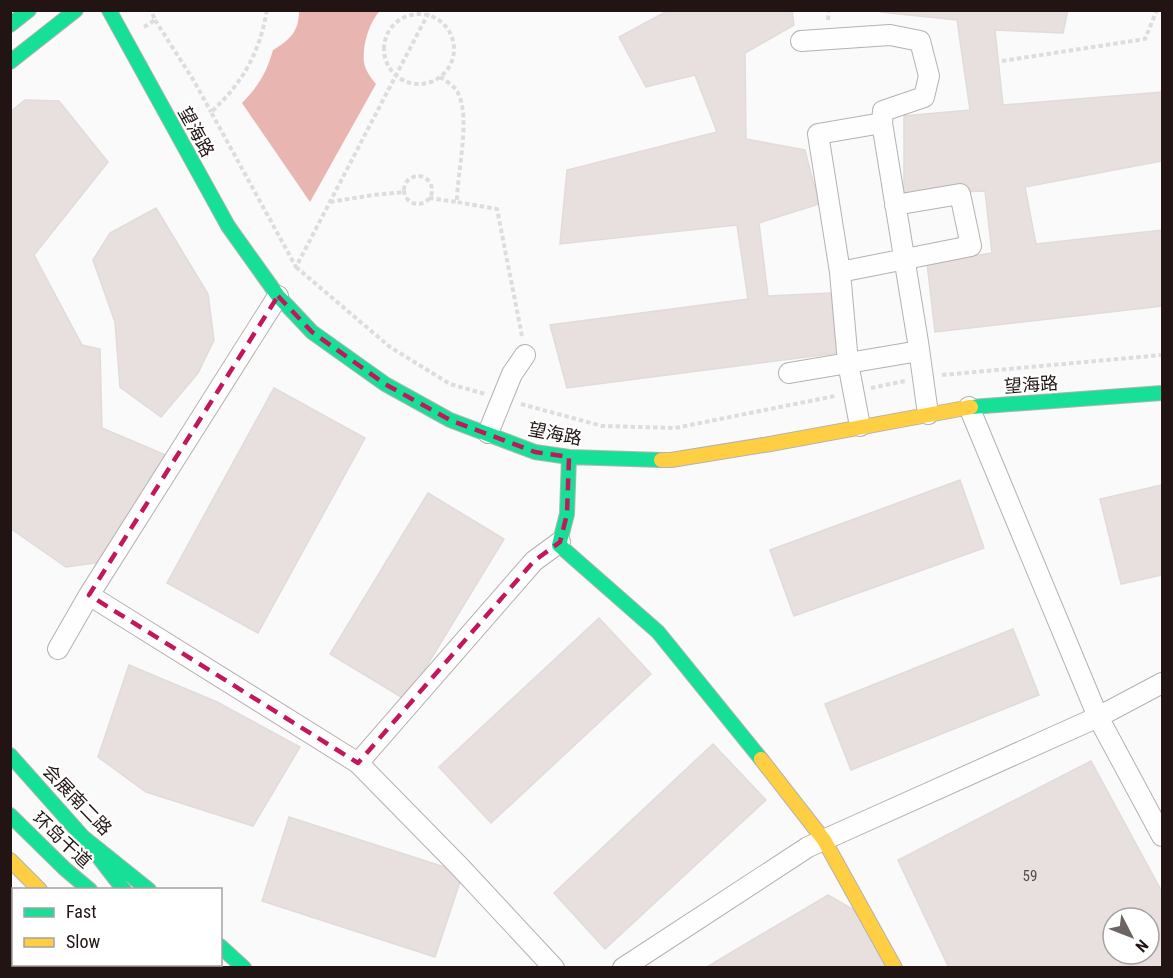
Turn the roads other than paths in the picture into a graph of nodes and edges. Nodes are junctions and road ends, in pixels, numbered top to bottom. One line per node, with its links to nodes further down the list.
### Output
1 (29, 10): 4 (main road)
2 (76, 10): 6 (main road)
3 (109, 10): 11 (main road, 望海路)
4 (10, 25)
5 (801, 41): 7 (street)
6 (10, 62)
7 (882, 123): 8 (street); 10 (street)
8 (895, 205): 9 (street); 9 (street)
9 (904, 259): 10 (street); 12 (street)
10 (840, 272): 14 (street)
11 (278, 296): 20 (main road, 望海路); 23 (street)
12 (919, 351): 14 (street); 18 (street)
13 (525, 355): 20 (street)
14 (848, 363): 15 (street); 19 (street)
15 (789, 373)
16 (1162, 393): 17 (main road, 望海路)
17 (969, 407): 18 (main road, 望海路); 26 (street)
18 (928, 414): 19 (main road, 望海路)
19 (860, 426): 21 (main road, 望海路)
20 (488, 433): 21 (main road, 望海路)
21 (569, 457): 22 (main road)
22 (560, 542): 28 (street); 32 (main road)
23 (89, 595): 24 (street); 28 (street)
24 (58, 649)
25 (1162, 684): 26 (street)
26 (1098, 717): 30 (street); 32 (street)
27 (10, 755): 31 (main road, 会展南二路)
28 (358, 763): 40 (street)
29 (10, 815): 35 (main road, 环岛干道)
30 (1162, 836)
31 (83, 837): 36 (main road); 37 (main road, 会展南二路)
32 (824, 840): 41 (street); 42 (main road)
33 (10, 860): 34 (main road)
34 (38, 888)
35 (88, 888)
36 (122, 888)
37 (147, 888)
38 (222, 948): 39 (main road)
39 (244, 968)
40 (554, 968)
41 (623, 968)
42 (894, 968)

